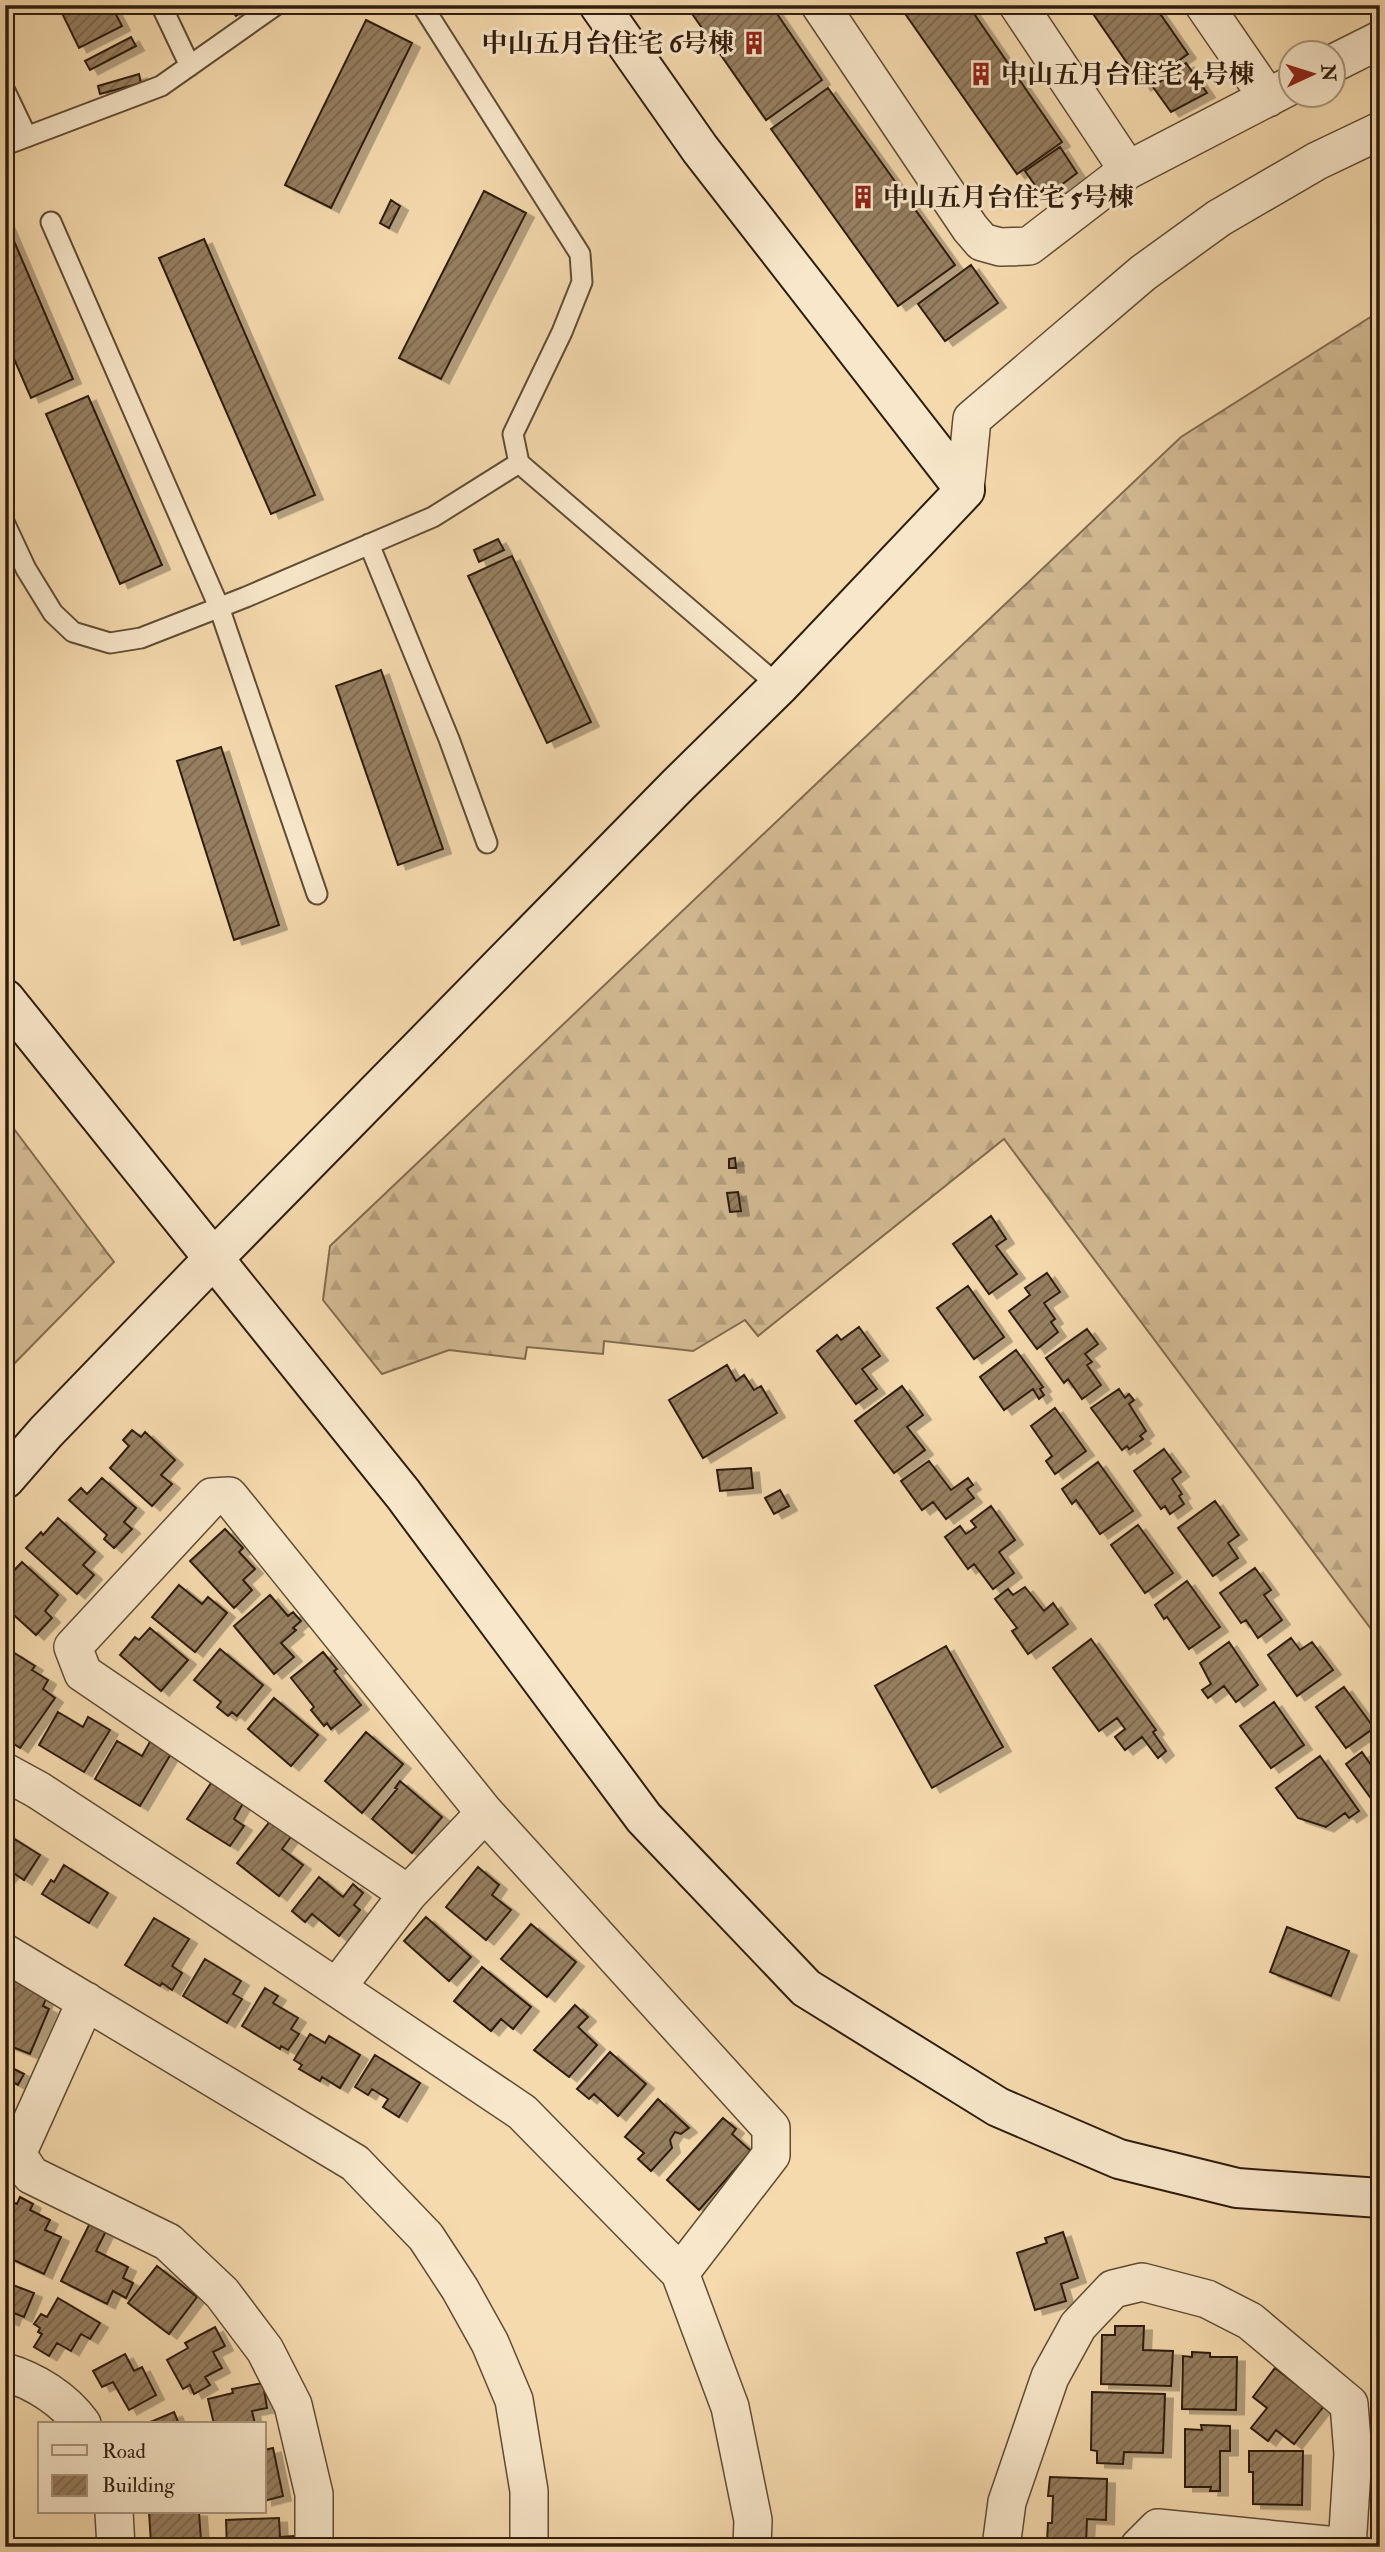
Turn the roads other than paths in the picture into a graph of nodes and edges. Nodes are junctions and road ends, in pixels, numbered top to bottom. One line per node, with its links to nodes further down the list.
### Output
1 (161, 5): 10 (lane)
2 (276, 5): 10 (lane)
3 (422, 5): 19 (lane)
4 (599, 5): 20 (street)
5 (820, 5): 17 (street)
6 (1018, 5): 17 (street)
7 (1204, 5): 11 (street)
8 (1380, 40): 9 (street)
9 (1346, 57)
10 (190, 66): 15 (lane)
11 (1276, 89)
12 (5, 90): 15 (lane)
13 (1276, 94): 17 (street)
14 (1380, 131): 20 (street)
15 (27, 136): 16 (lane)
16 (5, 145)
17 (1128, 170)
18 (51, 222): 23 (lane)
19 (519, 463): 22 (lane); 24 (lane)
20 (965, 490): 24 (street)
21 (5, 523): 23 (lane)
22 (369, 544): 23 (lane); 25 (lane)
23 (219, 607): 26 (lane)
24 (779, 686): 28 (street)
25 (487, 843)
26 (317, 894)
27 (5, 999): 28 (street)
28 (214, 1259): 29 (street); 36 (street)
29 (5, 1479)
30 (5, 1772): 34 (street)
31 (485, 1813): 32 (street); 32 (street); 37 (street)
32 (408, 1894): 34 (street)
33 (5, 1953): 35 (street)
34 (337, 1987): 37 (street)
35 (86, 2001): 42 (street); 43 (street)
36 (1380, 2198)
37 (680, 2273): 44 (street)
38 (5, 2372): 39 (street)
39 (80, 2422)
40 (114, 2514): 41 (street)
41 (116, 2547)
42 (314, 2547)
43 (529, 2547)
44 (752, 2547)
45 (1001, 2547): 47 (street)
46 (1139, 2547): 47 (street)
47 (1347, 2547)

